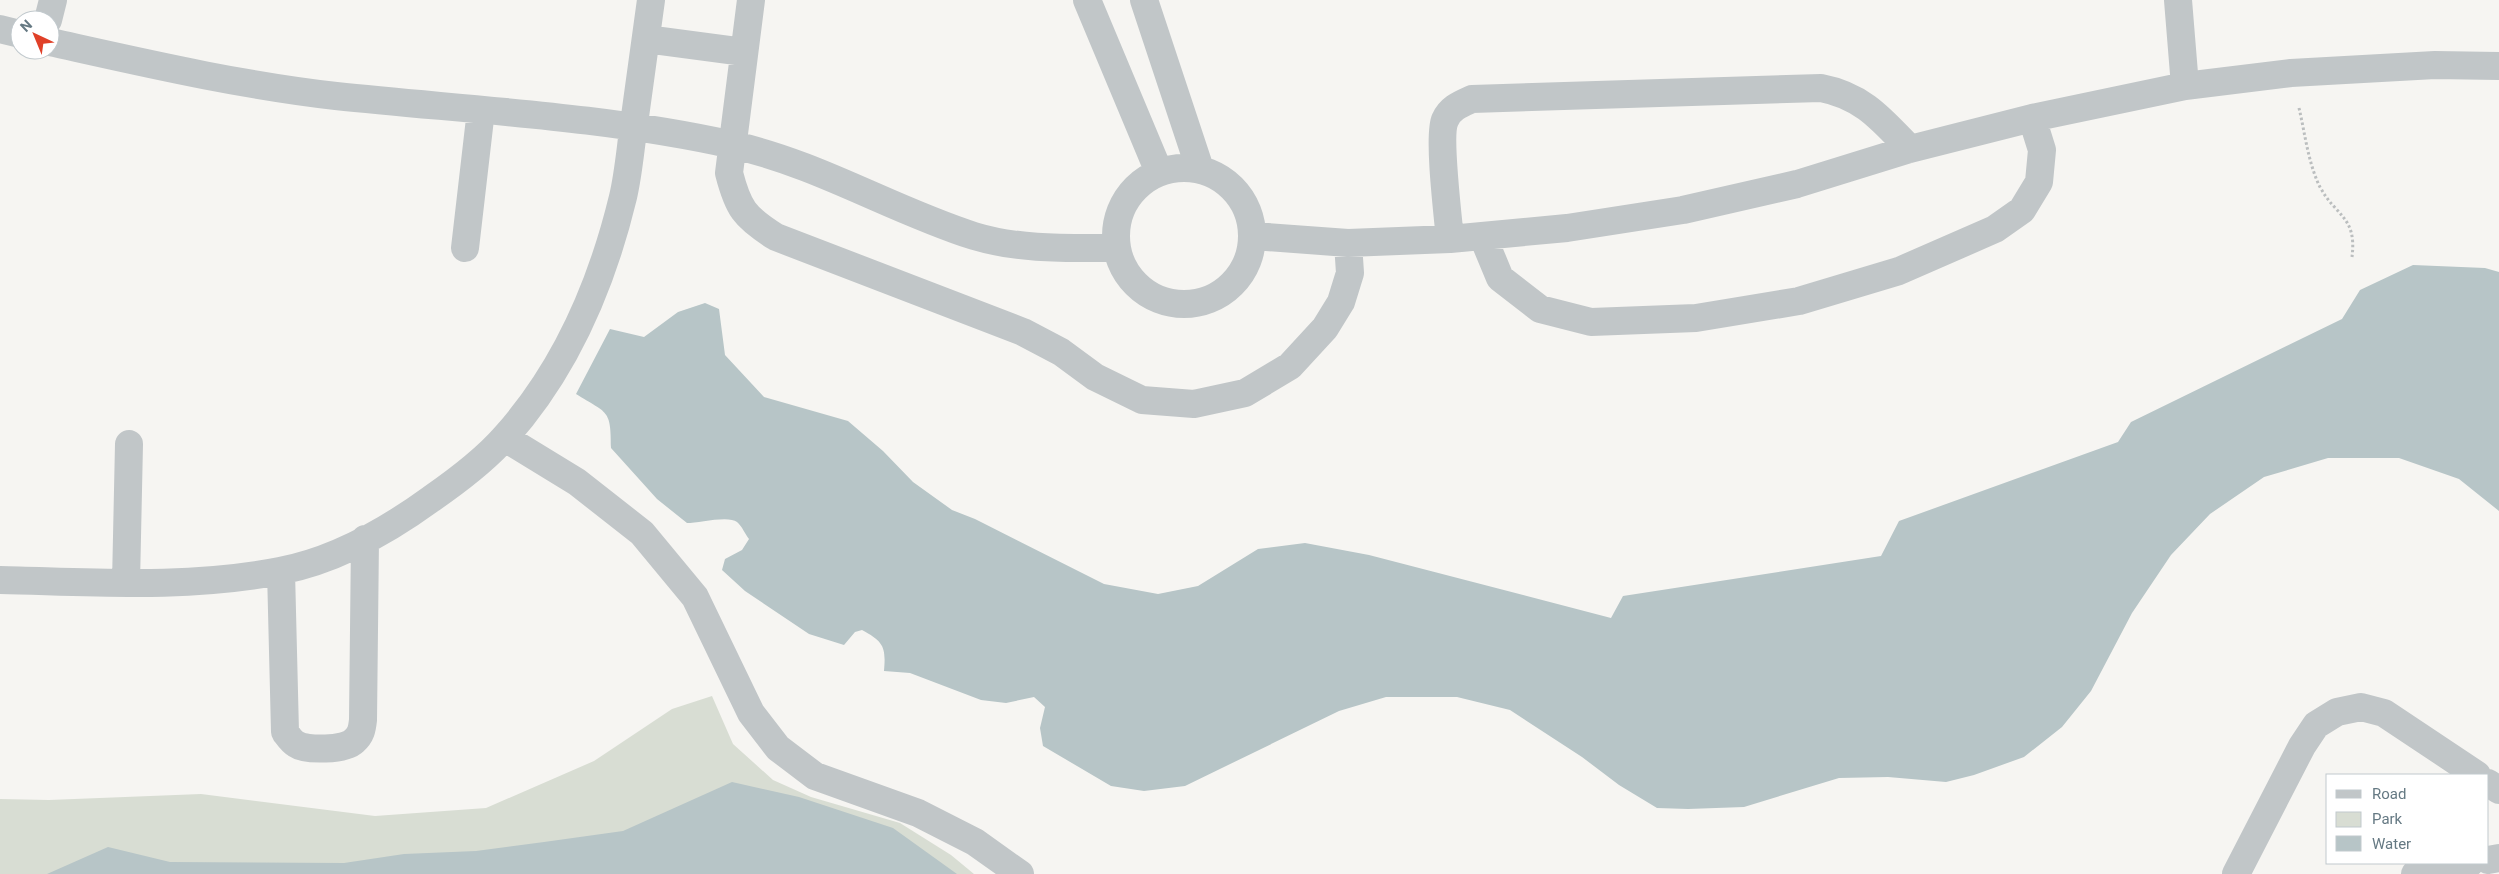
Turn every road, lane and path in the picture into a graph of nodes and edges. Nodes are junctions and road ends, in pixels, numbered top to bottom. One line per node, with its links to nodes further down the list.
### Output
1 (651, 0): 6 (lane)
2 (751, 0): 8 (lane)
3 (1087, 0): 18 (lane)
4 (1144, 0): 17 (lane)
5 (2178, 0): 11 (lane)
6 (646, 39): 8 (lane); 14 (lane)
7 (60, 44): 12 (lane)
8 (744, 52): 15 (lane)
9 (2499, 66): 10 (lane)
10 (2291, 73): 11 (lane); 25 (path)
11 (2186, 86): 13 (lane)
12 (481, 110): 14 (lane); 23 (lane)
13 (2032, 118): 16 (lane); 20 (lane)
14 (633, 127): 15 (lane); 26 (lane)
15 (733, 145): 22 (lane); 24 (lane)
16 (1910, 149): 20 (lane); 21 (lane)
17 (1200, 169): 18 (lane); 19 (lane)
18 (1159, 172): 24 (lane)
19 (1253, 236): 22 (lane); 24 (lane)
20 (1483, 237): 21 (lane)
21 (1450, 239): 22 (lane)
22 (1348, 243)
23 (465, 248)
24 (1116, 248)
25 (2352, 257)
26 (505, 438): 28 (lane); 34 (lane)
27 (129, 444): 31 (lane)
28 (365, 539): 29 (lane); 29 (lane)
29 (282, 571): 31 (lane)
30 (0, 580): 31 (lane)
31 (126, 583)
32 (2476, 774): 35 (lane)
33 (2465, 864): 36 (lane)
34 (1020, 874)
35 (2236, 874)
36 (2414, 874)

